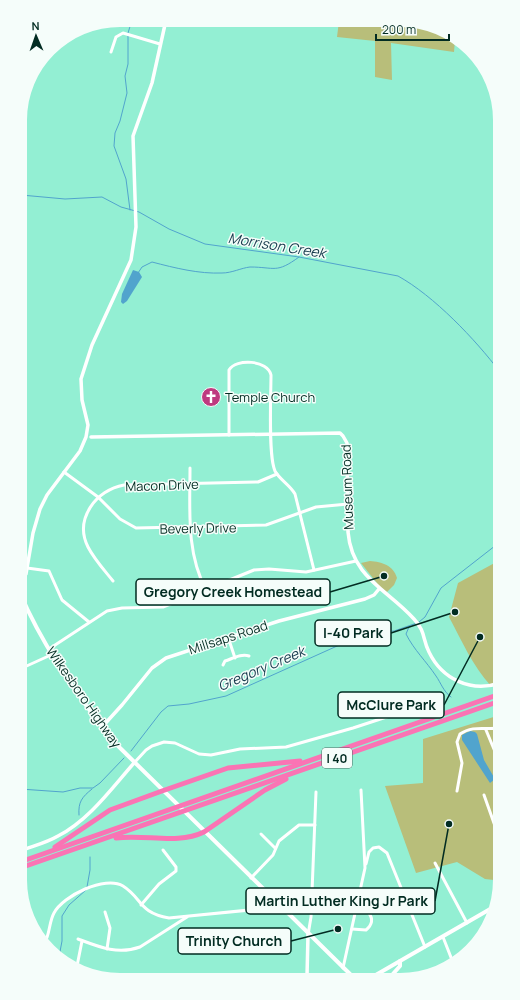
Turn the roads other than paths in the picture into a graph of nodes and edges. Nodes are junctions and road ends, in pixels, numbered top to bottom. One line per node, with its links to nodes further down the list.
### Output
1 (164, 27): 2 (street)
2 (160, 44): 3 (street); 6 (street)
3 (111, 52)
4 (271, 434): 5 (street, Museum Road); 5 (street); 10 (street); 13 (street, Museum Road)
5 (229, 435): 7 (street, Museum Road)
6 (86, 437): 7 (street); 9 (street)
7 (91, 437)
8 (190, 468): 11 (street)
9 (64, 472): 12 (street, Beverly Drive); 17 (street)
10 (277, 474): 11 (street, Macon Drive); 14 (street)
11 (190, 484): 12 (street, Macon Drive); 15 (street)
12 (98, 497): 15 (street, Beverly Drive); 19 (street, Macon Drive)
13 (348, 504): 14 (street, Beverly Drive); 16 (street, Museum Road)
14 (300, 512): 15 (street, Beverly Drive); 18 (street)
15 (190, 528): 21 (street)
16 (356, 561): 18 (street); 20 (street, Museum Road)
17 (27, 568): 23 (street)
18 (314, 570): 21 (street)
19 (114, 581)
20 (379, 589): 24 (street, Millsaps Road); 31 (street, Museum Road)
21 (206, 590): 23 (street)
22 (27, 609): 25 (main road, Wilkesboro Highway)
23 (89, 622): 25 (street)
24 (228, 637): 28 (street); 35 (street, Millsaps Road)
25 (49, 648): 26 (main road, Wilkesboro Highway)
26 (53, 654): 30 (street); 35 (main road, Wilkesboro Highway)
27 (249, 656): 28 (street)
28 (235, 658): 29 (street)
29 (223, 665)
30 (27, 666)
31 (493, 685)
32 (493, 696): 39 (highway, I 40)
33 (493, 703): 41 (highway, I 40)
34 (417, 704): 40 (street)
35 (102, 727): 40 (main road, Wilkesboro Highway)
36 (493, 729): 37 (street)
37 (486, 730): 38 (street); 44 (street)
38 (493, 747)
39 (341, 750): 43 (highway); 55 (highway, I 40)
40 (134, 763): 43 (main road, Wilkesboro Highway); 53 (street)
41 (310, 768): 49 (highway); 51 (highway, I 40)
42 (361, 790): 59 (street)
43 (162, 791): 49 (main road, Wilkesboro Highway); 56 (highway)
44 (457, 791)
45 (316, 792): 48 (street)
46 (484, 795): 47 (street)
47 (493, 820)
48 (315, 825): 52 (street); 69 (street)
49 (204, 832): 51 (highway); 60 (main road, Wilkesboro Highway)
50 (260, 834): 52 (street)
51 (97, 842): 58 (highway, I 40)
52 (275, 848): 60 (street)
53 (27, 849)
54 (163, 850): 61 (street)
55 (27, 859)
56 (27, 859)
57 (435, 863): 67 (street)
58 (27, 866)
59 (366, 868): 63 (street); 72 (street)
60 (250, 878): 62 (main road, Wilkesboro Highway)
61 (140, 905): 66 (street); 70 (street)
62 (280, 908): 66 (street); 69 (main road, Wilkesboro Highway)
63 (356, 908): 68 (street); 68 (street)
64 (488, 911): 67 (main road)
65 (104, 912): 73 (street)
66 (189, 916): 73 (street)
67 (467, 923): 71 (main road)
68 (352, 929): 77 (street)
69 (308, 935): 77 (main road, Wilkesboro Highway); 78 (street)
70 (46, 936)
71 (443, 937): 72 (main road); 74 (street)
72 (425, 947): 75 (main road)
73 (107, 949): 76 (street)
74 (451, 958)
75 (400, 961): 80 (main road); 81 (main road)
76 (77, 962)
77 (343, 968): 79 (main road, Wilkesboro Highway)
78 (307, 973)
79 (349, 973)
80 (379, 973)
81 (394, 973)

